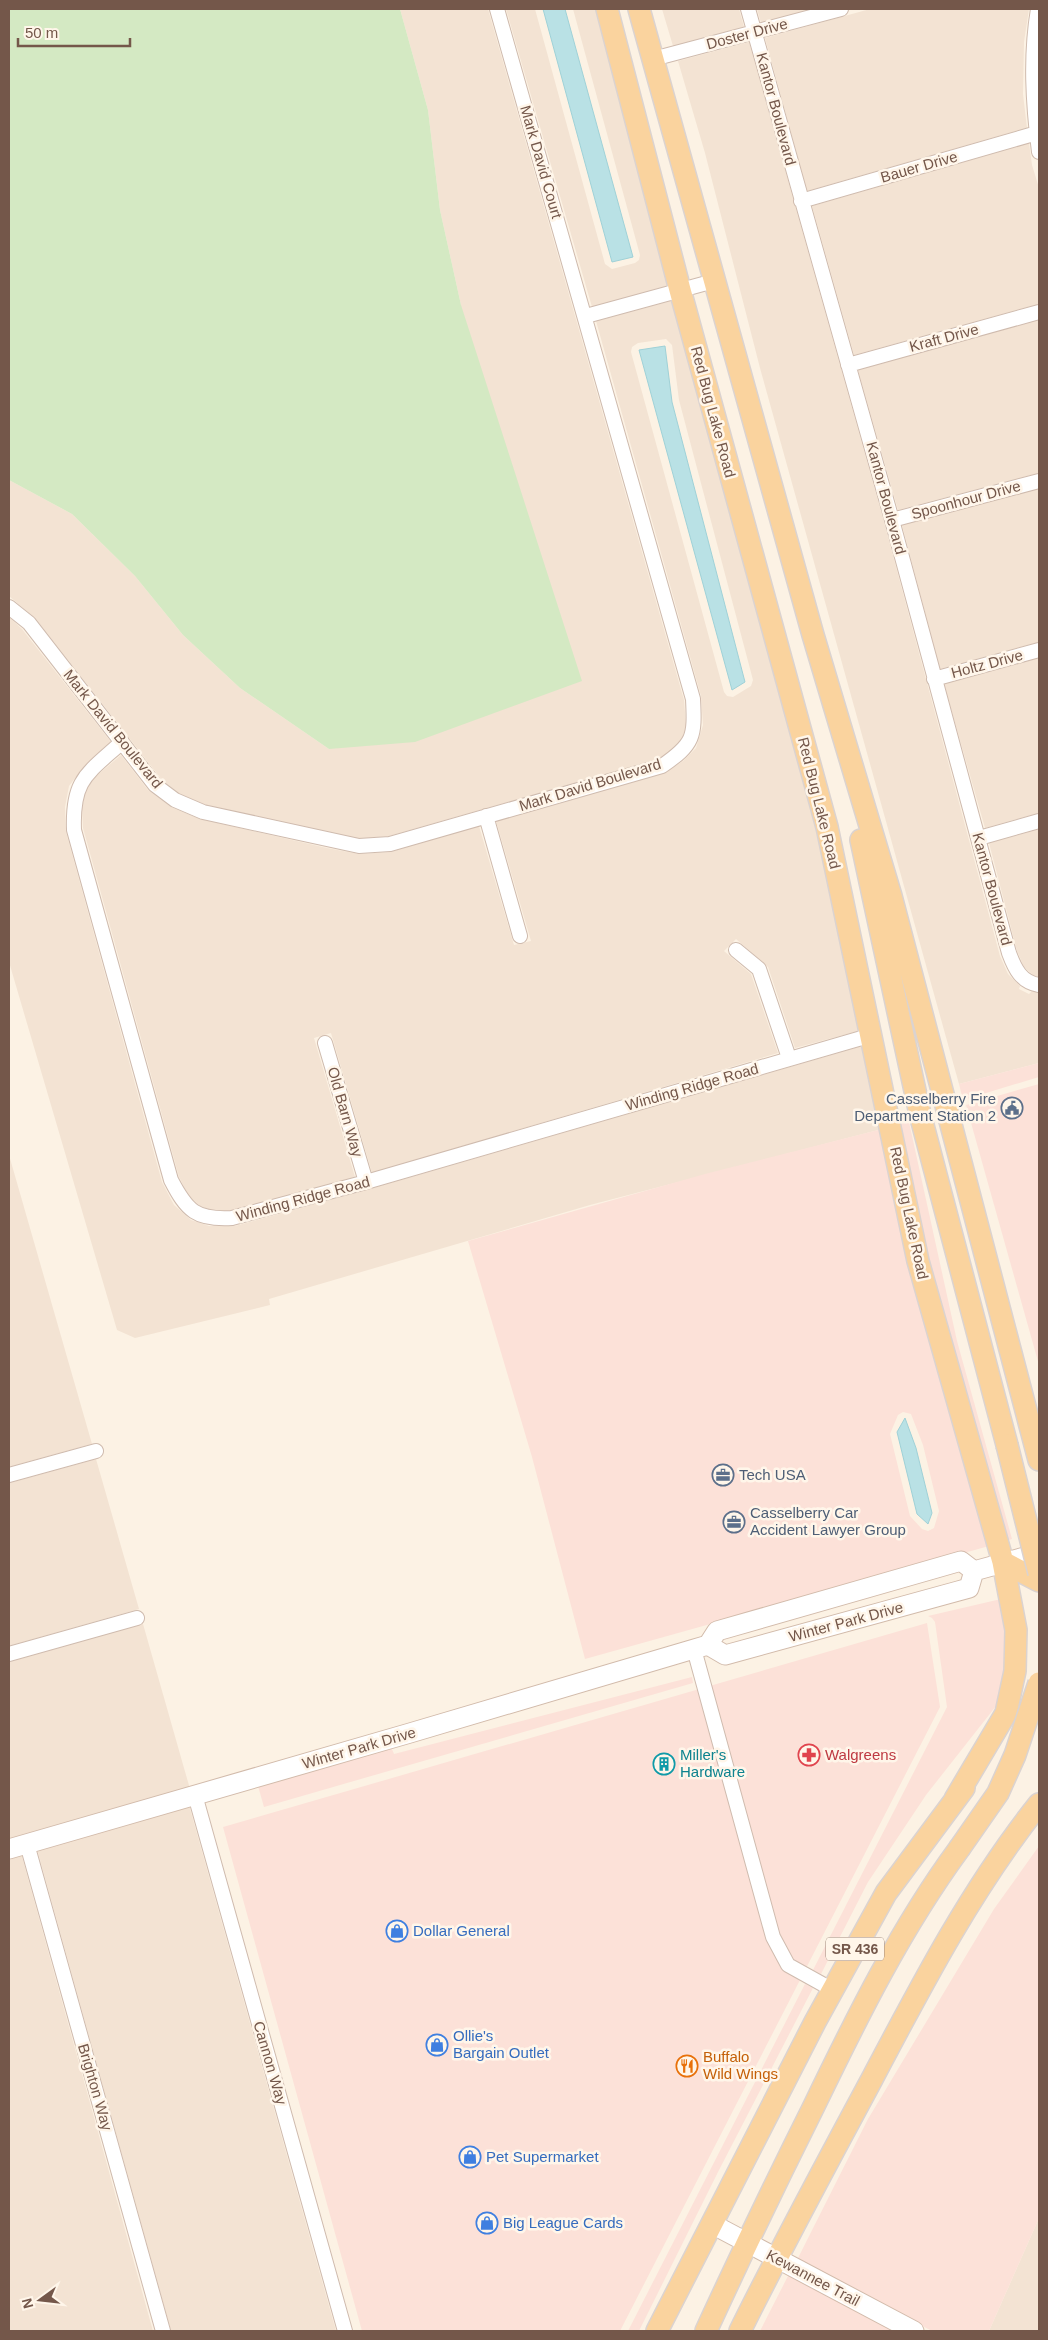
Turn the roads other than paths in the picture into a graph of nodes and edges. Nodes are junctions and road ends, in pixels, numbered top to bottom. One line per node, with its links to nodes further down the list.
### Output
1 (497, 9): 16 (street, Mark David Court)
2 (607, 9): 14 (main road, Red Bug Lake Road)
3 (618, 9): 9 (main road)
4 (639, 9): 9 (main road)
5 (748, 9): 8 (street, Kantor Boulevard)
6 (841, 9): 8 (street, Doster Drive)
7 (1038, 9): 10 (street)
8 (755, 32): 9 (street, Doster Drive); 12 (street, Kantor Boulevard)
9 (653, 60): 13 (main road)
10 (1037, 133): 11 (street); 12 (street, Bauer Drive)
11 (1039, 152)
12 (801, 201): 17 (street, Kantor Boulevard)
13 (714, 281): 14 (street); 21 (main road)
14 (680, 290): 16 (street); 31 (main road, Red Bug Lake Road)
15 (1039, 312): 17 (street, Kraft Drive)
16 (586, 316): 25 (street, Mark David Boulevard)
17 (848, 364): 19 (street, Kantor Boulevard)
18 (1039, 480): 19 (street, Spoonhour Drive)
19 (892, 520): 23 (street, Kantor Boulevard)
20 (9, 606): 24 (street, Mark David Boulevard)
21 (813, 635): 36 (main road); 41 (main road, bridge)
22 (1039, 650): 23 (street, Holtz Drive)
23 (934, 679): 27 (street, Kantor Boulevard)
24 (122, 742): 25 (street, Mark David Boulevard); 34 (street, Winding Ridge Road)
25 (486, 816): 28 (street)
26 (1039, 821): 27 (street)
27 (978, 838): 30 (street, Kantor Boulevard)
28 (520, 936)
29 (736, 950): 33 (street)
30 (1034, 984)
31 (872, 1035): 33 (street, Winding Ridge Road); 39 (main road, Red Bug Lake Road)
32 (325, 1043): 34 (street, Old Barn Way)
33 (789, 1058): 34 (street, Winding Ridge Road)
34 (366, 1182)
35 (96, 1451): 37 (street)
36 (1039, 1460)
37 (9, 1475)
38 (1039, 1553): 39 (street)
39 (1003, 1562): 40 (street); 42 (main road); 49 (main road, Red Bug Lake Road)
40 (974, 1571): 44 (street, Winter Park Drive); 44 (street, Winter Park Drive)
41 (1039, 1573)
42 (1039, 1581)
43 (137, 1618): 45 (street)
44 (701, 1647): 48 (street, Winter Park Drive); 53 (street)
45 (9, 1654)
46 (1039, 1683): 55 (main road, bridge)
47 (1039, 1701): 49 (main road, SR 436)
48 (195, 1795): 51 (street, Winter Park Drive); 58 (street, Cannon Way)
49 (955, 1798): 53 (main road, SR 436)
50 (1039, 1804): 56 (main road)
51 (27, 1844): 52 (street, Winter Park Drive); 57 (street, Brighton Way)
52 (9, 1849)
53 (833, 1990): 54 (main road, SR 436)
54 (712, 2224): 55 (street, Kewannee Trail); 59 (main road, SR 436)
55 (747, 2242): 56 (street, Kewannee Trail); 60 (main road)
56 (776, 2258): 61 (main road); 62 (street, Kewannee Trail)
57 (162, 2331)
58 (345, 2331)
59 (657, 2331)
60 (706, 2331)
61 (740, 2331)
62 (914, 2331)

